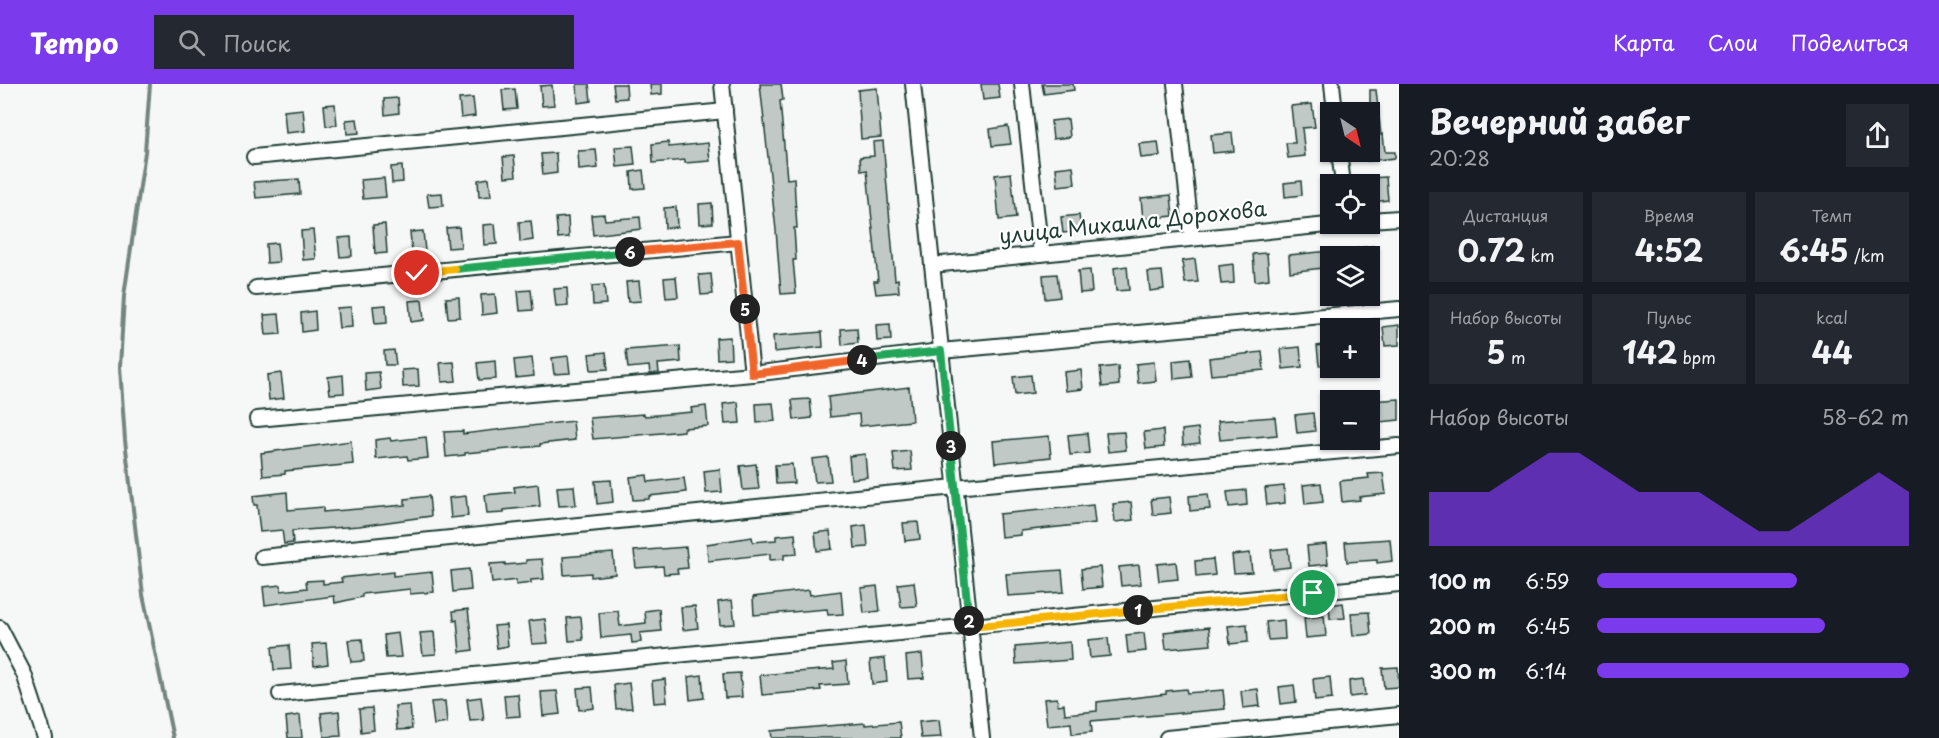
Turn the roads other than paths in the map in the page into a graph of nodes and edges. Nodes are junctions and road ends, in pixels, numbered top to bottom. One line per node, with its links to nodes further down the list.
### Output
1 (722, 84): 7 (street)
2 (913, 84): 15 (street)
3 (1022, 84): 14 (street)
4 (1176, 84): 12 (street)
5 (1332, 84): 6 (street)
6 (1334, 102)
7 (725, 111): 8 (street); 13 (street)
8 (254, 157)
9 (1399, 218): 10 (street)
10 (1380, 219)
11 (1320, 226): 12 (street, улица Михаила Дорохова)
12 (1192, 238): 14 (street, улица Михаила Дорохова)
13 (738, 242): 16 (street); 19 (street)
14 (1041, 254): 15 (street, улица Михаила Дорохова)
15 (932, 265): 18 (street)
16 (256, 288)
17 (1399, 309): 18 (street)
18 (941, 351): 19 (street); 22 (street)
19 (752, 374): 20 (street)
20 (257, 419)
21 (1399, 446): 22 (street)
22 (955, 487): 23 (street); 25 (street)
23 (262, 557)
24 (1399, 585): 25 (street)
25 (970, 627): 27 (street); 30 (street)
26 (0, 628): 29 (street)
27 (280, 694)
28 (1399, 715): 31 (street)
29 (45, 738)
30 (982, 738)
31 (1167, 738)

